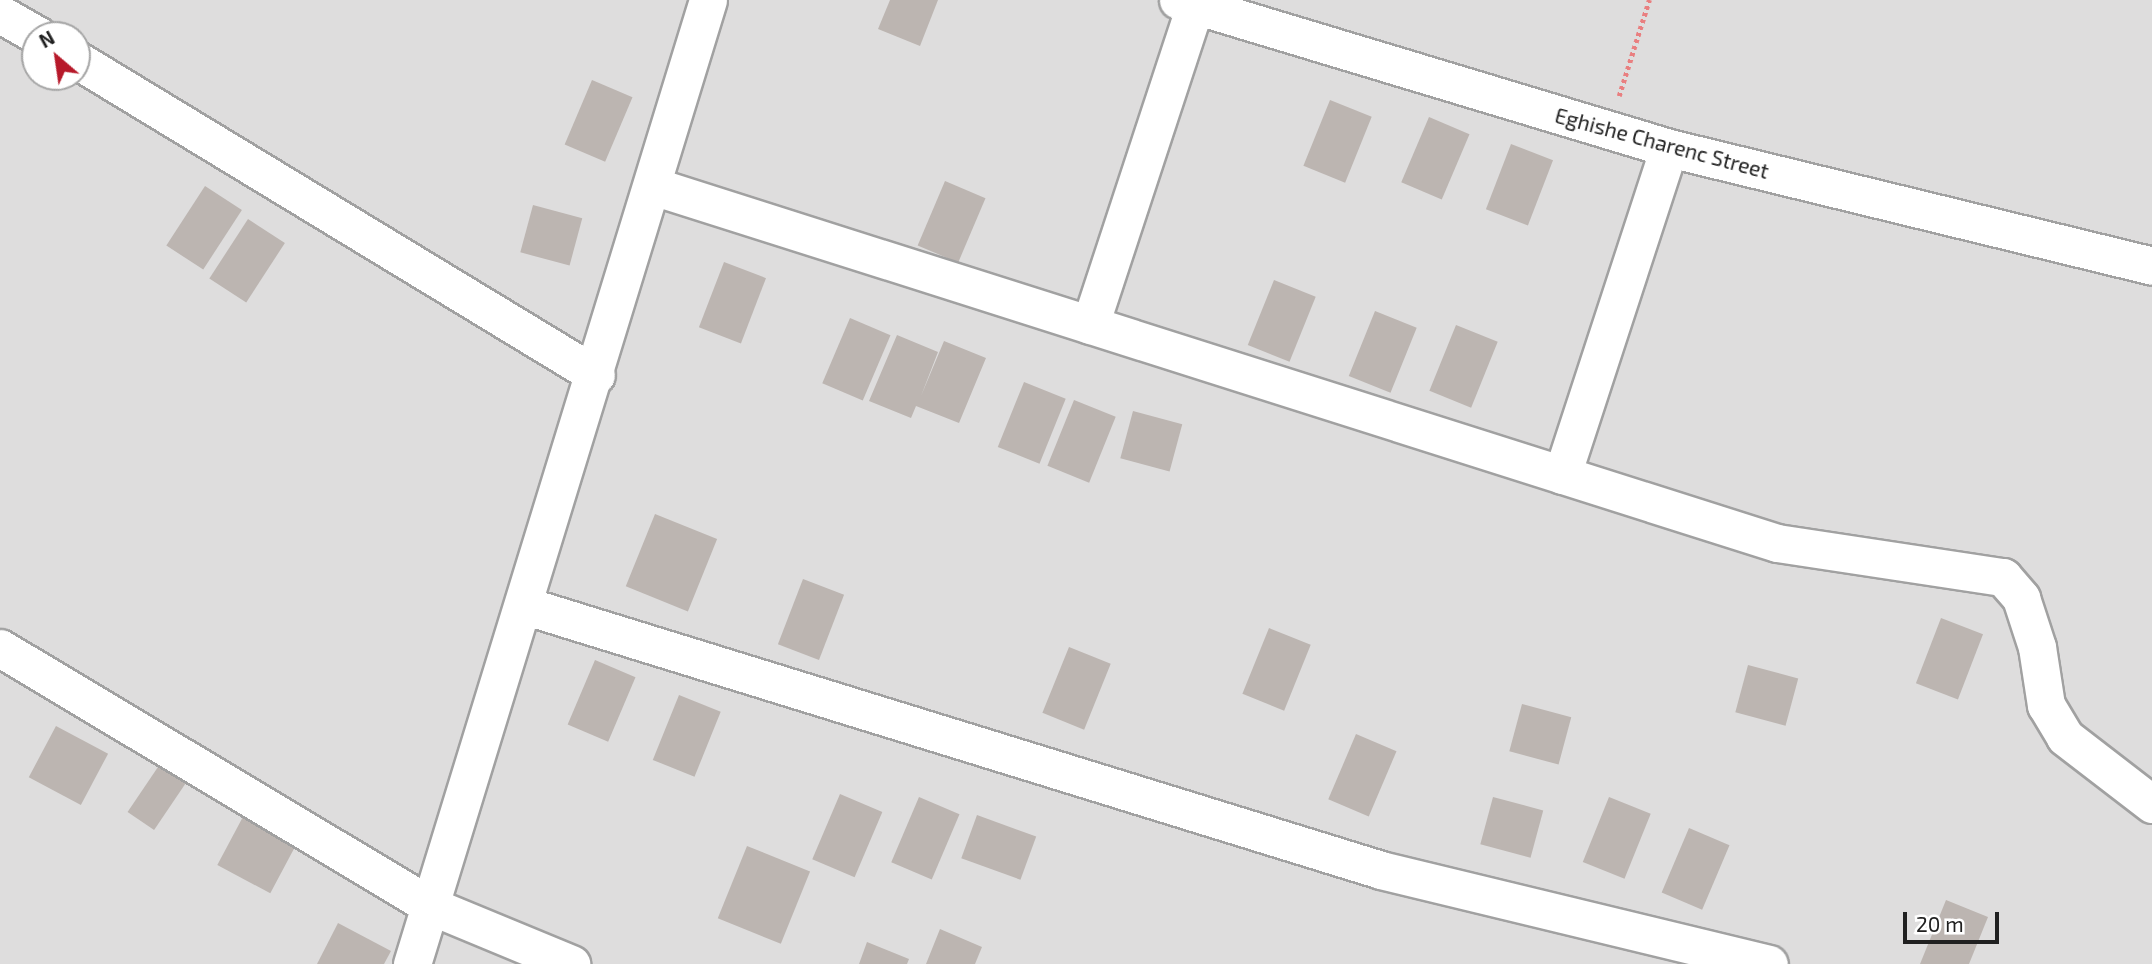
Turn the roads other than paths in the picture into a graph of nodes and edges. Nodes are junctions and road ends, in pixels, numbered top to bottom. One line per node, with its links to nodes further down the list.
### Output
1 (708, 0): 7 (street)
2 (1186, 3): 6 (street, Eghishe Charenc Street); 9 (street)
3 (0, 14): 4 (street)
4 (21, 26)
5 (91, 68): 10 (street)
6 (1669, 148): 8 (street, Eghishe Charenc Street); 11 (street)
7 (653, 186): 9 (street); 10 (street)
8 (2152, 266)
9 (1090, 325): 11 (street)
10 (596, 375): 12 (street)
11 (1562, 475): 14 (street)
12 (523, 605): 15 (street); 18 (street)
13 (0, 648): 15 (street)
14 (2152, 804)
15 (431, 906): 16 (street); 17 (street)
16 (412, 964)
17 (570, 964)
18 (1769, 964)

